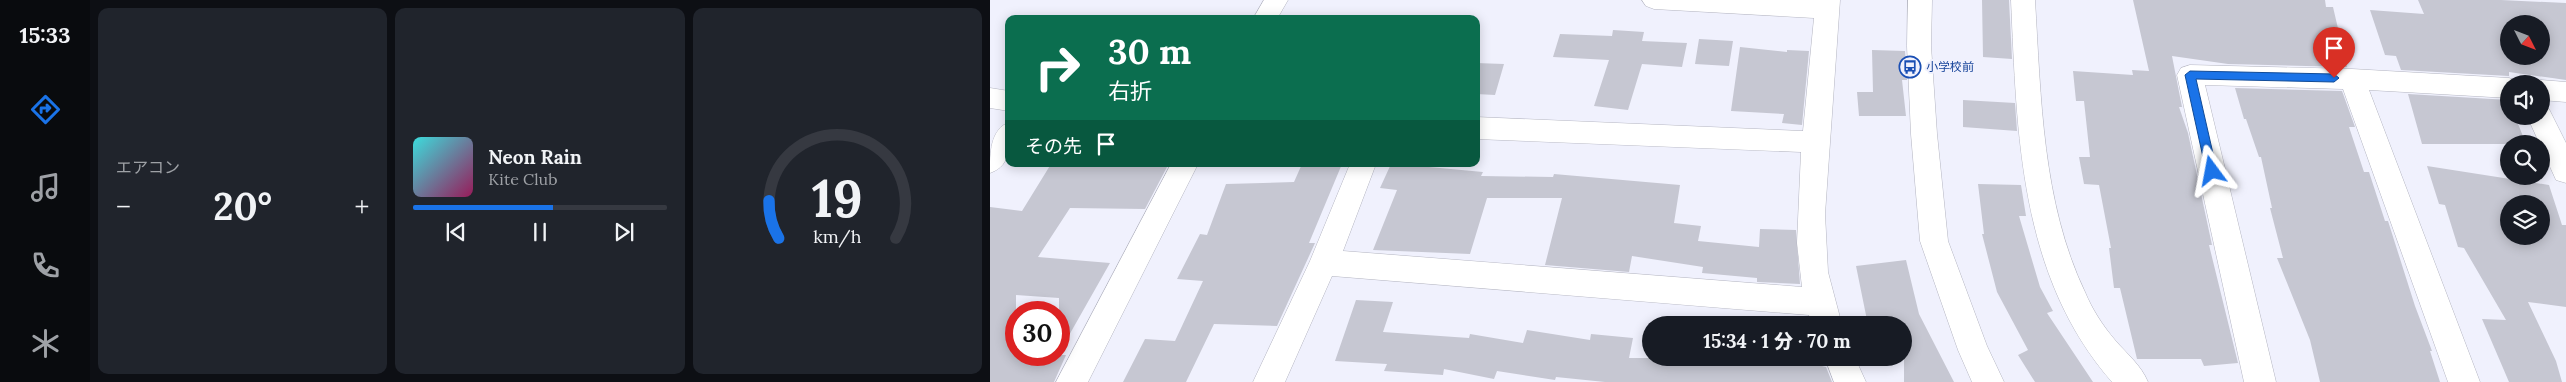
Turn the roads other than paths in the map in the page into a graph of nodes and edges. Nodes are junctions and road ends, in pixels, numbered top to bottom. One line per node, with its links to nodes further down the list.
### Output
1 (1276, 0): 6 (street)
2 (1654, 0): 5 (street)
3 (1920, 0): 27 (street)
4 (2023, 0): 28 (street)
5 (1827, 5): 16 (street)
6 (1267, 15)
7 (2352, 79): 8 (street); 29 (street); 30 (street)
8 (2500, 87)
9 (2550, 91): 10 (street)
10 (2566, 92)
11 (990, 98): 12 (street)
12 (1005, 100)
13 (2544, 125): 20 (street)
14 (1480, 128): 16 (street)
15 (1005, 139): 17 (street)
16 (1815, 142): 22 (street)
17 (990, 162)
18 (1183, 167): 24 (street)
19 (1362, 167): 21 (street)
20 (2566, 172)
21 (1324, 262): 22 (street); 25 (street)
22 (1823, 313)
23 (1843, 366): 26 (street)
24 (1072, 382)
25 (1269, 382)
26 (1850, 382)
27 (1988, 382)
28 (2132, 382)
29 (2260, 382)
30 (2464, 382)

